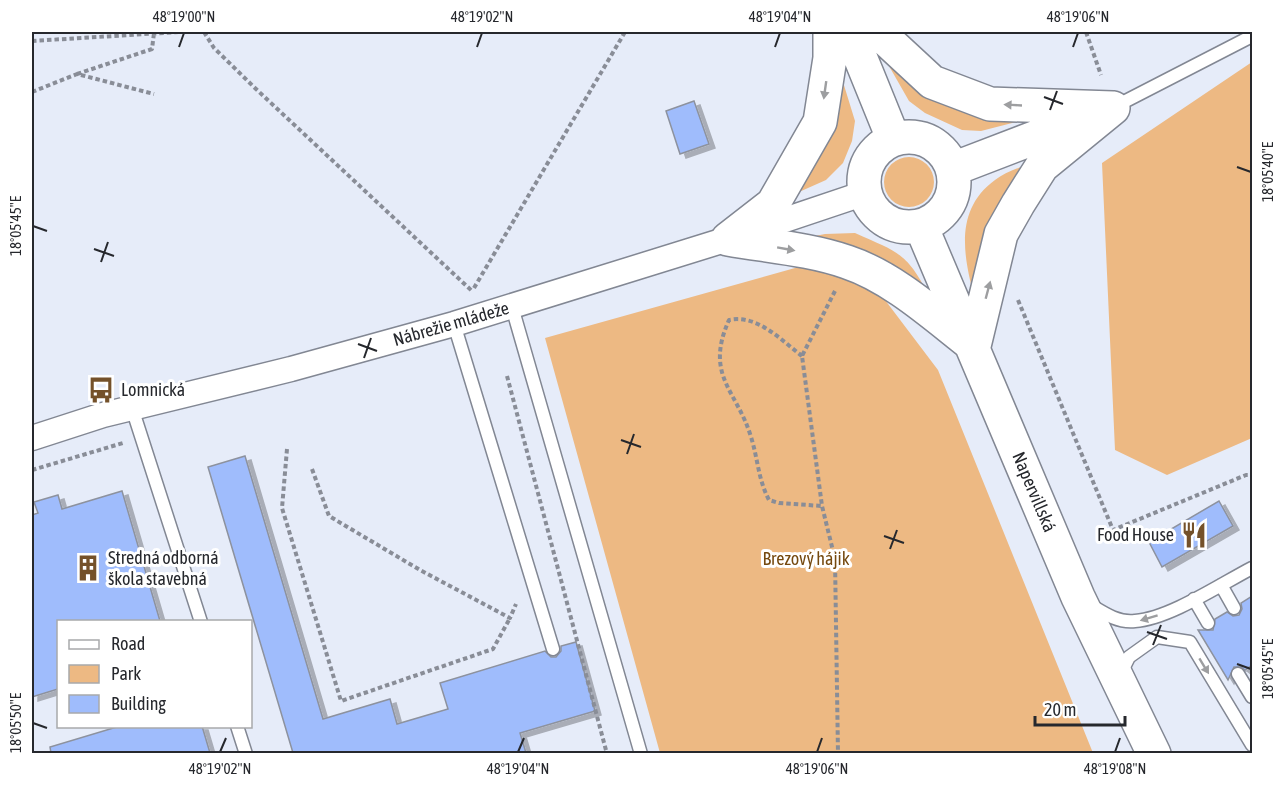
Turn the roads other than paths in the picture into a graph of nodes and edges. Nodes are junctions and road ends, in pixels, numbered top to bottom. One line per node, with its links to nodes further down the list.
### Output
1 (830, 32): 10 (street, one-way to 10)
2 (850, 32): 6 (street)
3 (878, 32): 5 (street, one-way to 3)
4 (1252, 36): 5 (lane)
5 (1109, 96): 7 (street); 13 (street, one-way to 5)
6 (893, 138): 7 (street); 8 (street)
7 (953, 169): 9 (street)
8 (865, 193): 9 (street); 10 (street, Nábrežie mládeže)
9 (921, 226): 13 (street, Napervillská)
10 (728, 239): 11 (street, Nábrežie mládeže); 13 (street, one-way to 13)
11 (512, 307): 12 (street, Nábrežie mládeže); 30 (lane)
12 (454, 324): 14 (street, Nábrežie mládeže); 23 (lane)
13 (974, 346): 18 (street, Napervillská)
14 (132, 408): 15 (street, Nábrežie mládeže); 21 (lane)
15 (32, 438)
16 (1251, 572): 17 (lane)
17 (1221, 585): 19 (lane); 20 (lane)
18 (1078, 597): 19 (lane, one-way to 18); 25 (street, Napervillská)
19 (1194, 599): 22 (lane)
20 (1234, 608)
21 (201, 620)
22 (1208, 623)
23 (553, 649)
24 (1238, 674): 26 (lane)
25 (1118, 680): 28 (lane, one-way to 28); 31 (street, Napervillská)
26 (1252, 698)
27 (238, 728): 29 (lane)
28 (1252, 745)
29 (246, 753)
30 (641, 753)
31 (1154, 753)

